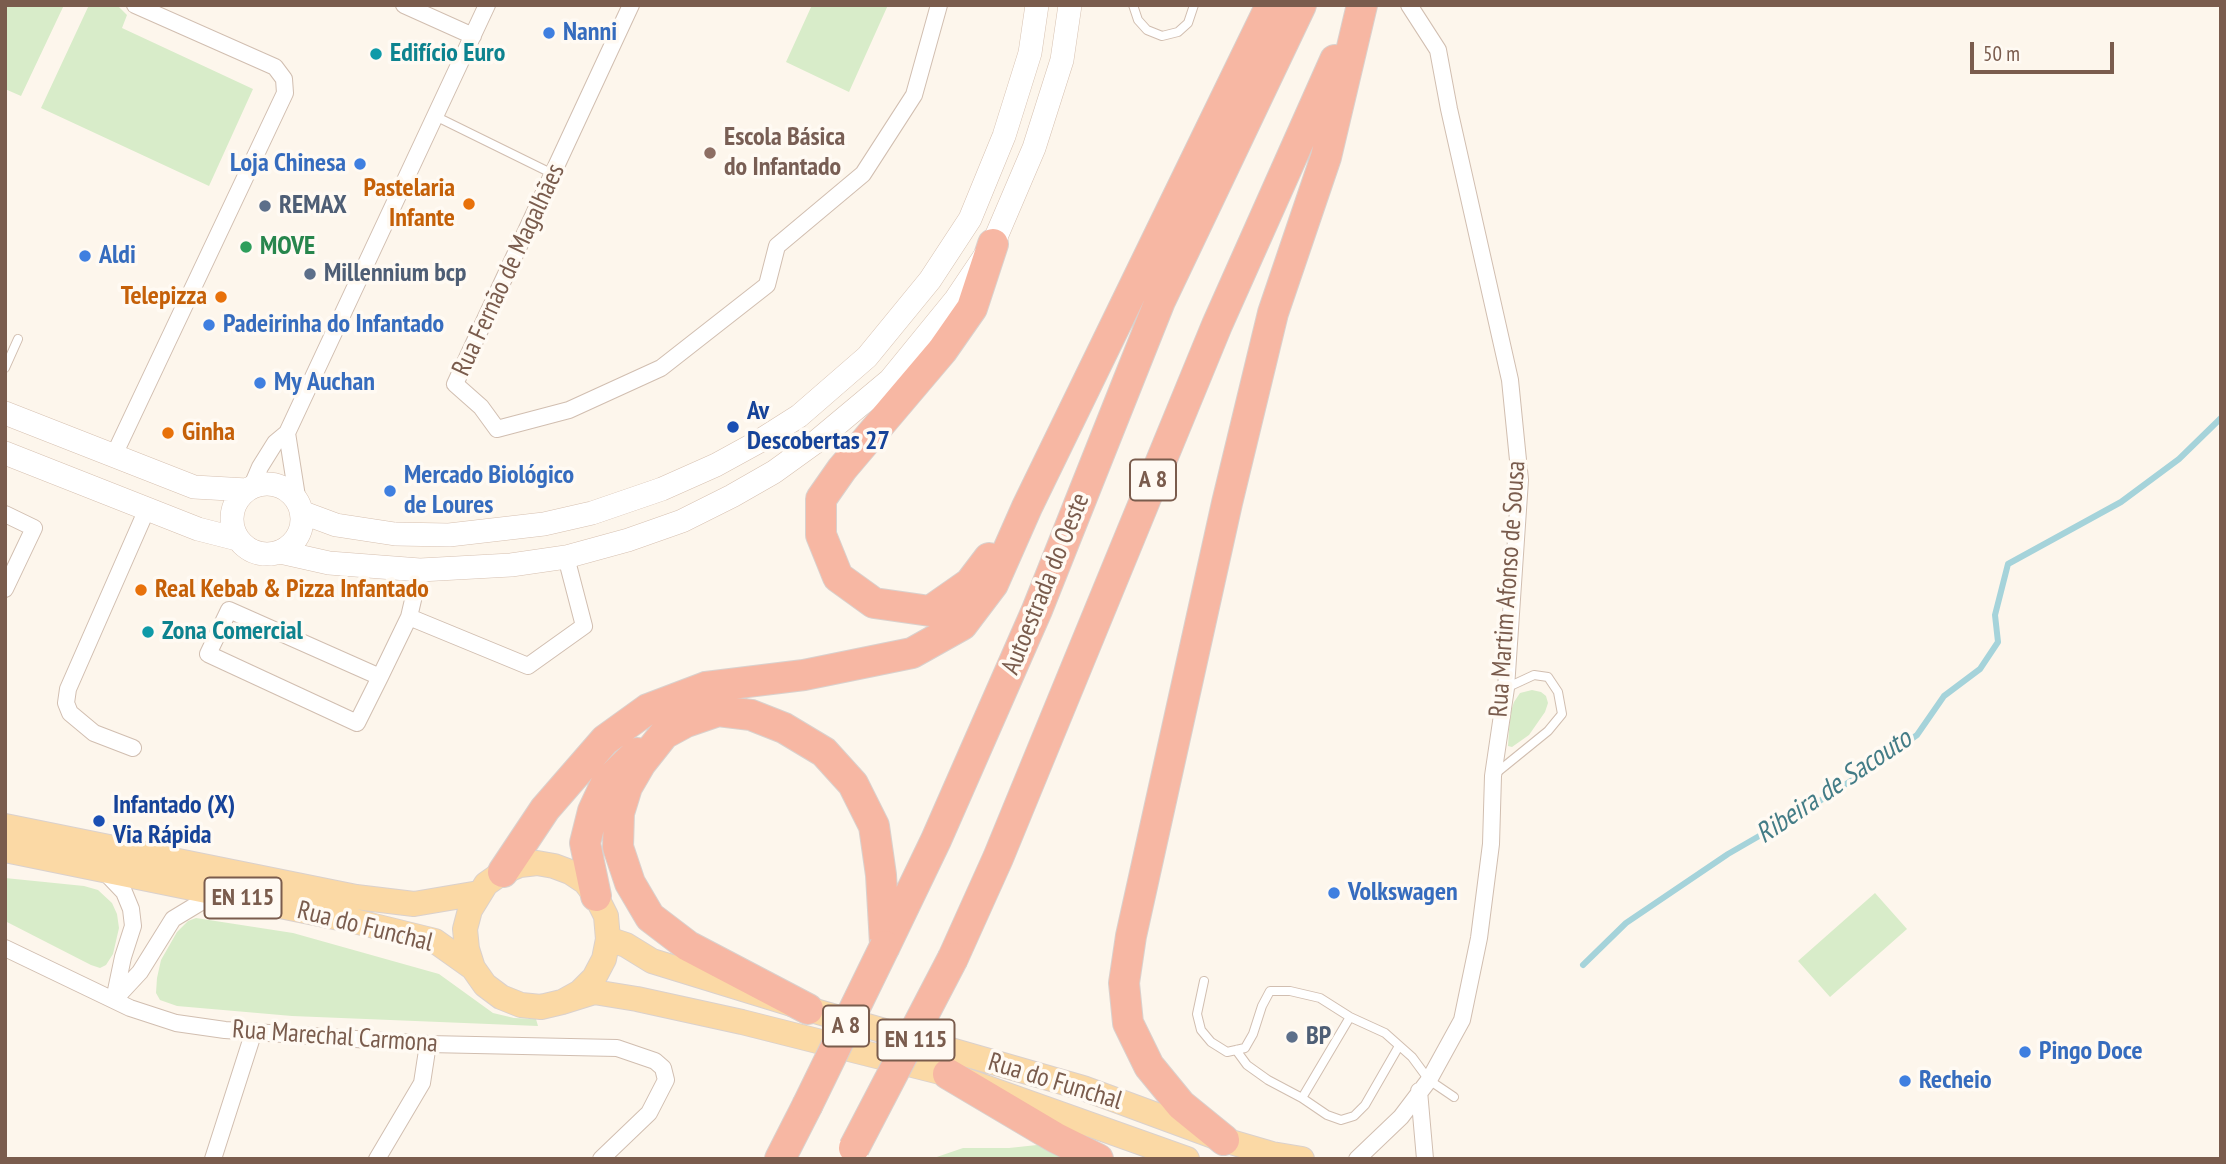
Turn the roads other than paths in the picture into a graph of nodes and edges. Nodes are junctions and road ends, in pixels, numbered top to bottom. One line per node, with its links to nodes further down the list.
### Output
1 (135, 5): 25 (street)
2 (404, 5): 14 (street)
3 (487, 5): 14 (street)
4 (631, 5): 16 (street, Rua Fernão de Magalhães)
5 (939, 5): 16 (street, Rua Fernão de Magalhães)
6 (1037, 5): 20 (main road)
7 (1070, 5): 17 (main road)
8 (1133, 5): 9 (lane)
9 (1194, 5)
10 (1271, 5): 27 (highway)
11 (1301, 5): 50 (highway, Autoestrada do Oeste / A 8)
12 (1361, 5): 66 (highway); 67 (highway, A 8, bridge)
13 (1409, 5): 38 (street, Rua Martim Afonso de Sousa)
14 (473, 36): 15 (street)
15 (435, 116): 16 (lane); 23 (street)
16 (553, 174)
17 (993, 244): 22 (main road); 27 (highway)
18 (18, 339): 19 (lane)
19 (5, 368)
20 (813, 404): 22 (main road); 28 (main road)
21 (5, 413): 25 (main road)
22 (832, 428): 33 (main road)
23 (287, 433): 26 (street); 28 (street)
24 (5, 453): 29 (main road)
25 (114, 455): 26 (main road)
26 (249, 489): 28 (main road); 31 (main road)
27 (1027, 507): 45 (highway)
28 (300, 508): 32 (main road)
29 (147, 509): 31 (main road); 40 (street)
30 (5, 514): 35 (street)
31 (237, 538): 32 (main road)
32 (280, 552): 34 (main road)
33 (566, 557): 34 (main road); 36 (street)
34 (420, 570): 36 (street)
35 (5, 589)
36 (409, 617): 37 (street)
37 (380, 677): 37 (street)
38 (1506, 688): 41 (street, Rua Martim Afonso de Sousa); 41 (lane)
39 (664, 734): 48 (highway); 50 (highway); 56 (highway)
40 (133, 747)
41 (1493, 776): 63 (street, Rua Martim Afonso de Sousa)
42 (5, 826): 46 (main road, Rua do Funchal / EN 115)
43 (5, 850): 44 (main road, Rua do Funchal / EN 115)
44 (103, 869): 47 (main road, Rua do Funchal / EN 115); 54 (street)
45 (503, 872): 46 (main road, Rua do Funchal); 48 (main road, Rua do Funchal)
46 (479, 892): 52 (main road, Rua do Funchal)
47 (216, 893): 52 (main road, Rua do Funchal / EN 115); 54 (street)
48 (596, 896): 49 (main road, Rua do Funchal)
49 (608, 939): 55 (main road, Rua do Funchal); 56 (main road, Rua do Funchal / EN 115)
50 (885, 946): 71 (highway, Autoestrada do Oeste / A 8, bridge)
51 (5, 947): 54 (street, Rua Marechal Carmona)
52 (473, 968): 55 (main road, Rua do Funchal)
53 (1204, 981): 61 (lane)
54 (114, 1000): 58 (street, Rua Marechal Carmona)
55 (562, 1002): 62 (main road, Rua do Funchal / EN 115)
56 (808, 1009): 66 (main road, Rua do Funchal / EN 115)
57 (1350, 1017): 60 (lane); 61 (lane); 65 (lane)
58 (254, 1031): 59 (street, Rua Marechal Carmona); 68 (street)
59 (428, 1044): 69 (street); 70 (street, Rua Marechal Carmona)
60 (1399, 1046): 63 (lane); 65 (lane)
61 (1236, 1050): 65 (lane)
62 (948, 1074): 72 (highway); 73 (main road, Rua do Funchal / EN 115)
63 (1424, 1085): 64 (lane); 75 (street, Rua Martim Afonso de Sousa); 76 (street)
64 (1454, 1097)
65 (1302, 1098)
66 (1224, 1140): 74 (main road, Rua do Funchal / EN 115)
67 (851, 1155)
68 (213, 1159)
69 (377, 1159)
70 (601, 1159)
71 (780, 1159)
72 (1098, 1159)
73 (1187, 1159)
74 (1302, 1159)
75 (1357, 1159)
76 (1425, 1159)

